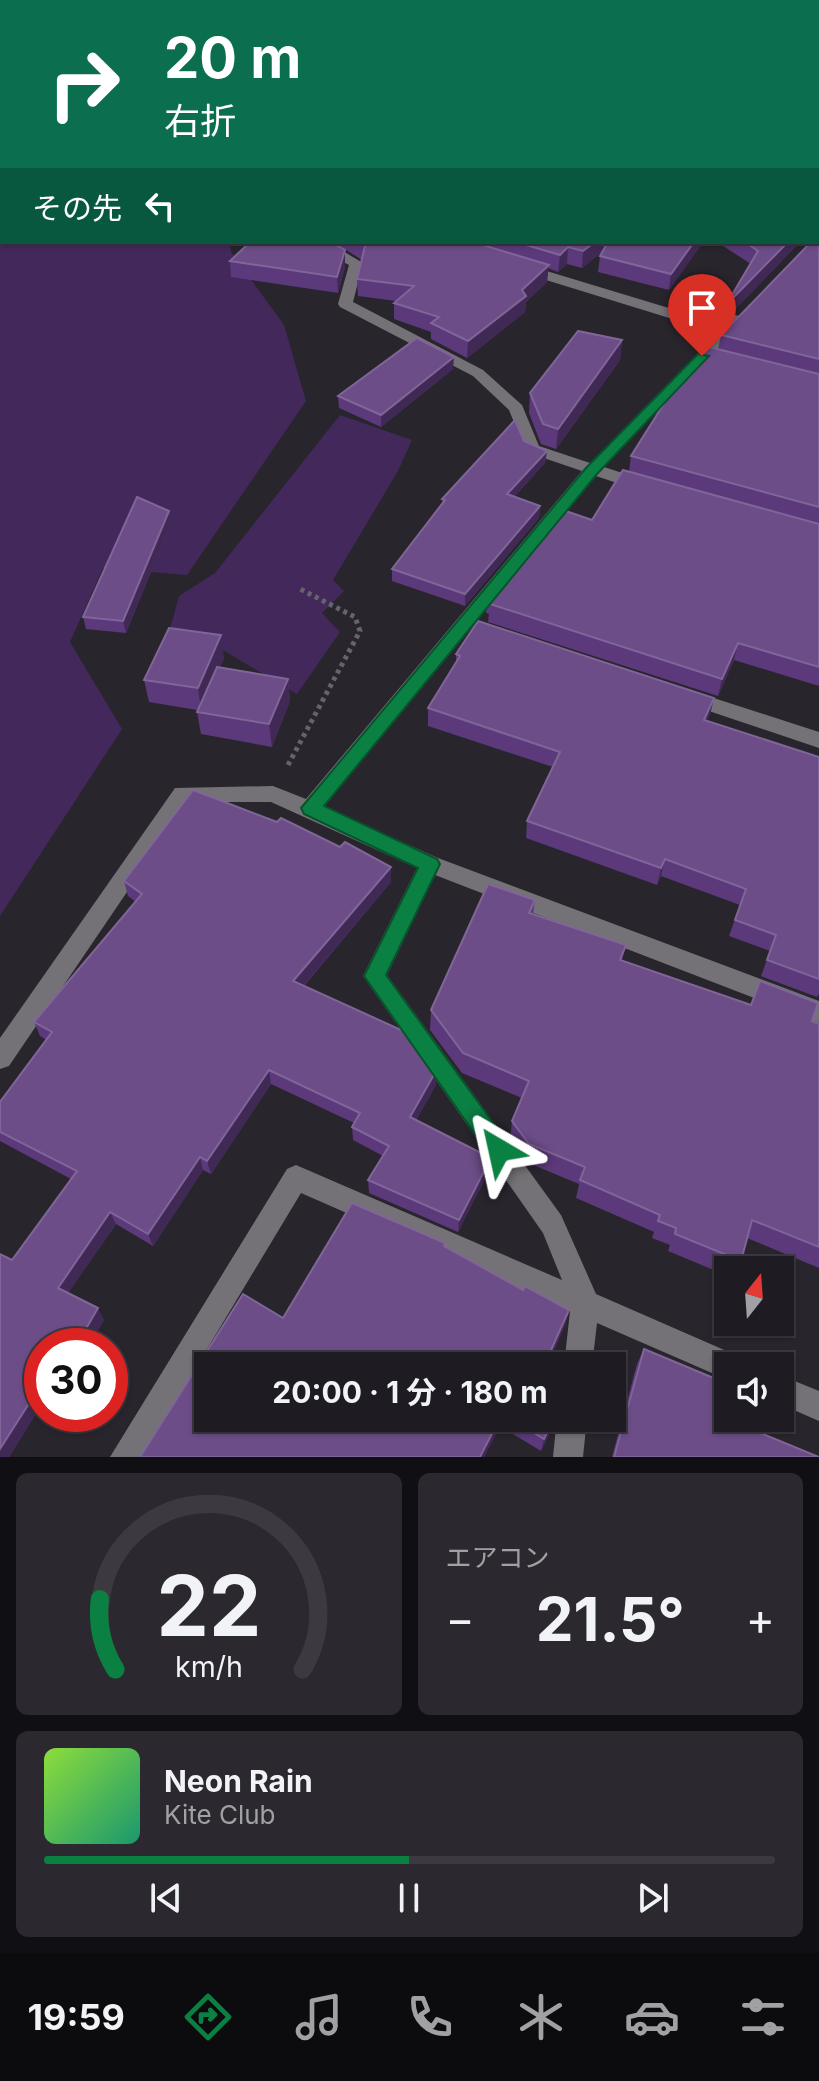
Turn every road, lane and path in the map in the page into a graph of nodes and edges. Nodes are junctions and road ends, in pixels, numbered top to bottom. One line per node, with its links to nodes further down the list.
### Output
1 (331, 244): 5 (street)
2 (513, 265): 4 (street)
3 (749, 309): 4 (street)
4 (728, 331): 5 (street)
5 (591, 471): 6 (street); 11 (street)
6 (667, 492)
7 (300, 589): 10 (path)
8 (671, 691): 9 (street)
9 (819, 740)
10 (273, 794): 11 (street); 14 (street)
11 (311, 808): 12 (street)
12 (430, 864): 13 (street); 15 (street)
13 (819, 1012)
14 (0, 1058)
15 (585, 1302): 16 (street); 17 (street); 21 (street)
16 (580, 1352)
17 (714, 1360)
18 (794, 1395): 19 (street)
19 (819, 1406)
20 (571, 1432): 22 (street)
21 (125, 1457)
22 (568, 1457)

